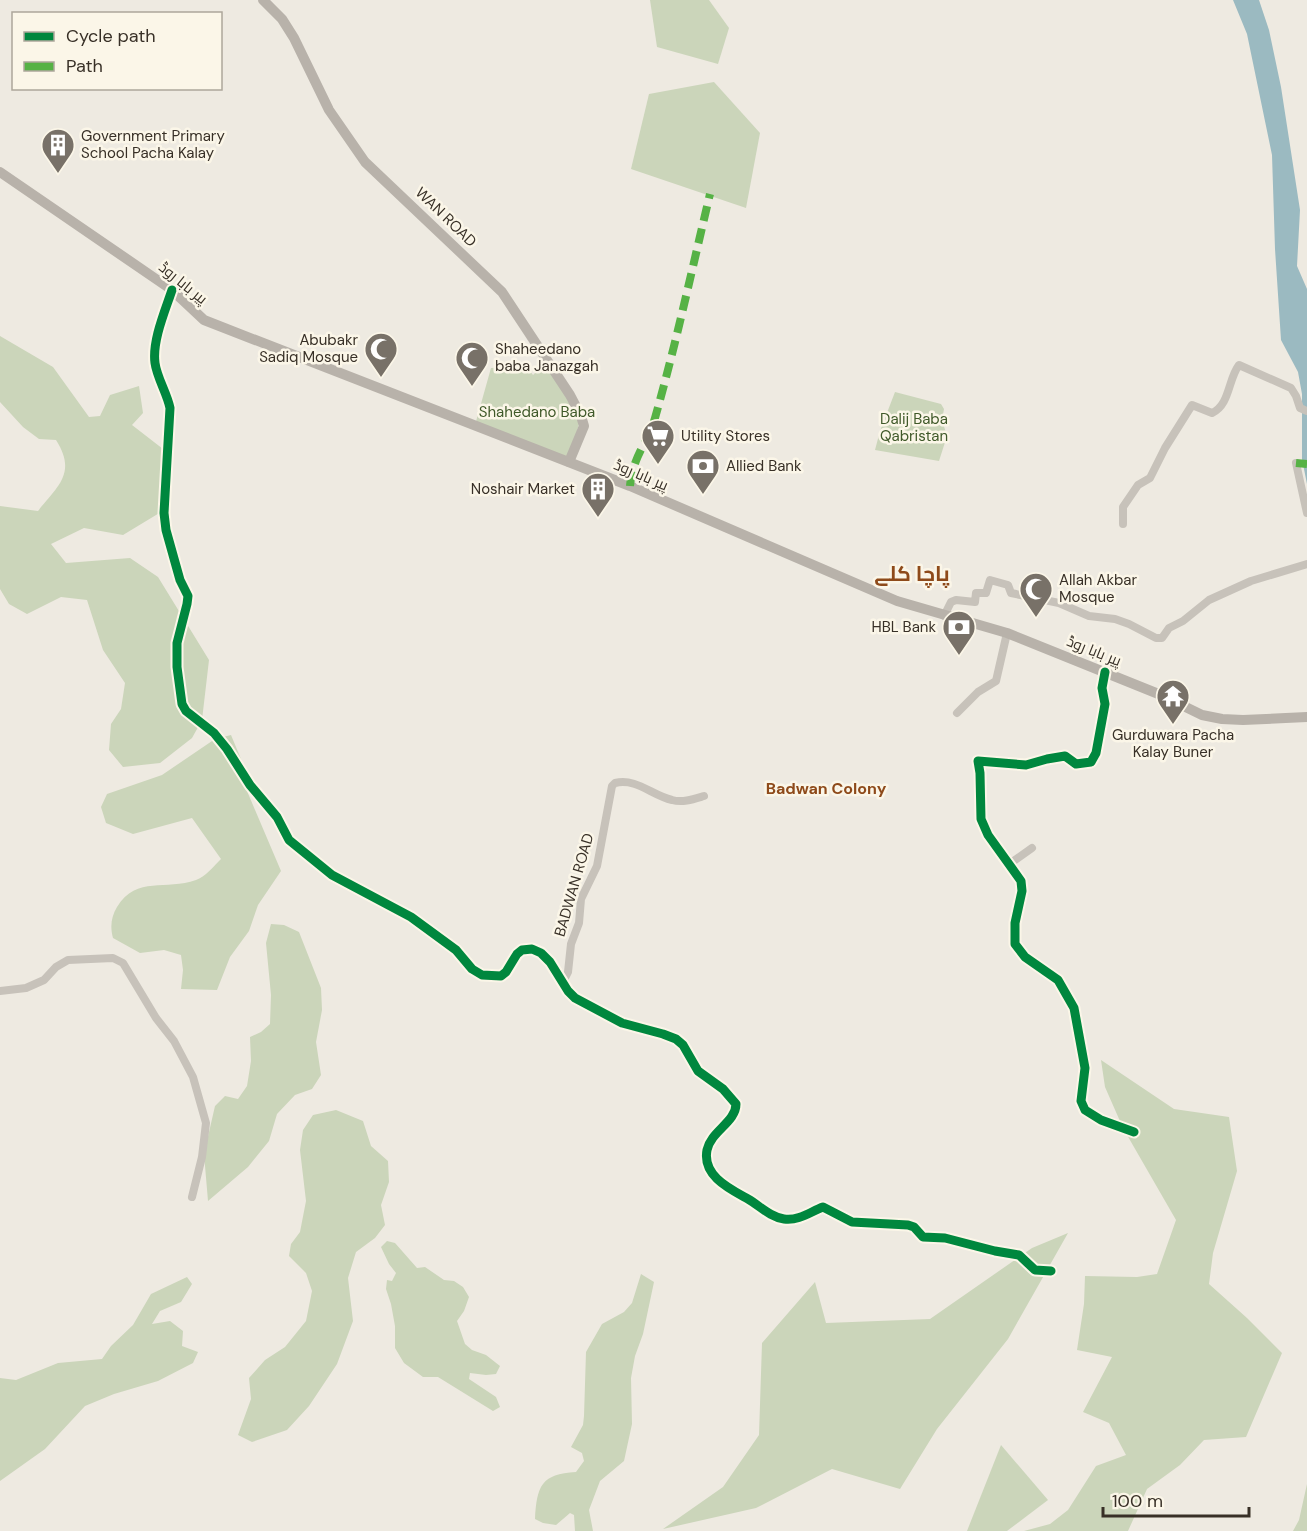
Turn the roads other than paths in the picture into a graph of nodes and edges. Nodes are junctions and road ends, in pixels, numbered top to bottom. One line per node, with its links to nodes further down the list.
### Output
1 (263, 0): 5 (main road, WAN ROAD)
2 (0, 172): 3 (main road, پیر بابا روڈ)
3 (172, 290): 5 (main road, پیر بابا روڈ); 18 (street)
4 (1304, 410): 8 (street)
5 (569, 462): 10 (main road, پیر بابا روڈ)
6 (1296, 463): 7 (street)
7 (1307, 513)
8 (1123, 524)
9 (1307, 564): 10 (street)
10 (944, 616): 11 (main road, پیر بابا روڈ)
11 (1007, 633): 12 (main road, پیر بابا روڈ); 13 (street)
12 (1105, 672): 14 (main road, پیر بابا روڈ); 17 (street)
13 (957, 712)
14 (1307, 717)
15 (704, 796): 18 (street, BADWAN ROAD)
16 (1032, 848): 17 (street)
17 (1008, 866): 20 (street)
18 (563, 982): 22 (street)
19 (0, 991): 21 (street)
20 (1134, 1132)
21 (192, 1197)
22 (1051, 1271)

